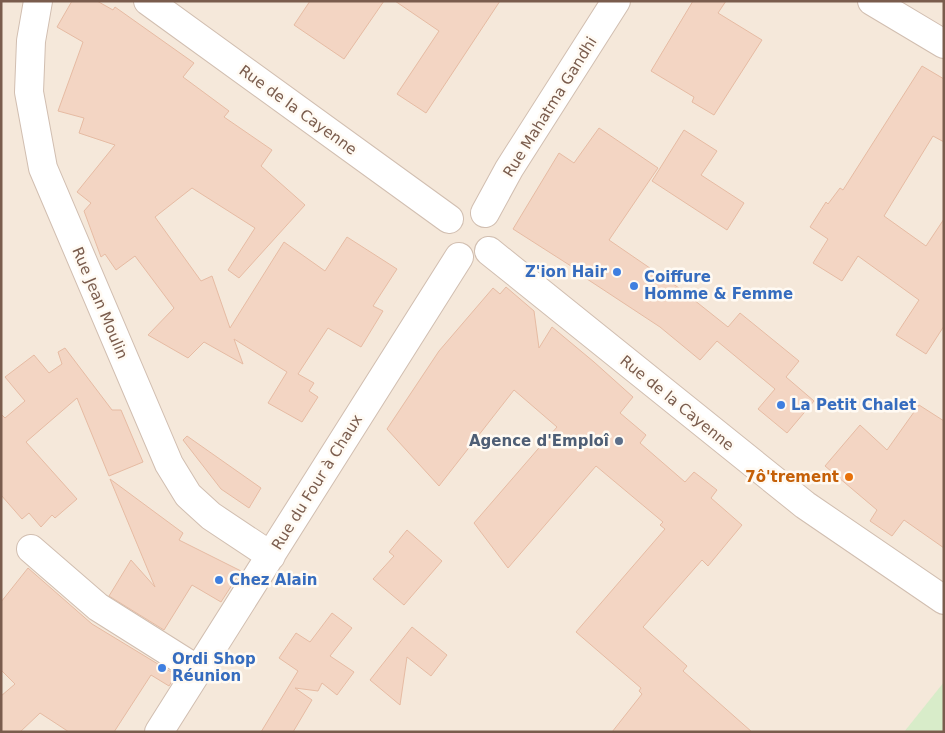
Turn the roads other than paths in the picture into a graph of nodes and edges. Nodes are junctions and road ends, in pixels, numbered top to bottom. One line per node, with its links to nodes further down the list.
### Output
1 (38, 1): 11 (street, Rue Jean Moulin)
2 (148, 1): 7 (street, Rue de la Cayenne)
3 (616, 1): 6 (street, Rue Mahatma Gandhi)
4 (872, 1): 5 (street)
5 (944, 44)
6 (485, 213): 7 (street); 8 (street)
7 (449, 220): 9 (street)
8 (489, 251): 9 (street); 12 (street, Rue de la Cayenne)
9 (459, 257): 11 (street, Rue du Four à Chaux)
10 (31, 549): 13 (street)
11 (271, 556): 13 (street, Rue du Four à Chaux)
12 (944, 600)
13 (198, 670): 14 (street, Rue du Four à Chaux)
14 (159, 732)

